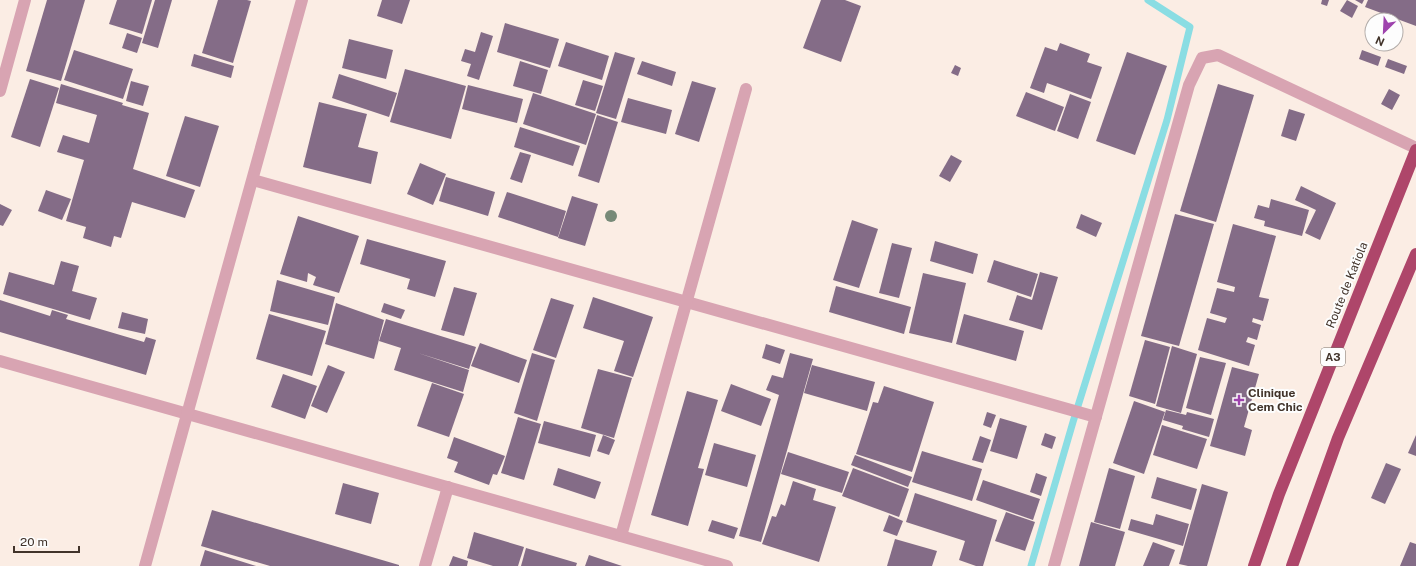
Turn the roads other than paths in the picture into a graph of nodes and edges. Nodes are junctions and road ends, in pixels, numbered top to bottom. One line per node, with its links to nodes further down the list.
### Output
1 (25, 0): 4 (street)
2 (302, 0): 6 (street)
3 (746, 89): 8 (street)
4 (0, 91)
5 (1416, 149): 11 (street); 18 (highway, Route de Katiola / A3)
6 (253, 180): 8 (street); 10 (street)
7 (1416, 254): 19 (highway)
8 (687, 302): 11 (street); 13 (street)
9 (0, 361): 10 (street)
10 (188, 414): 12 (street); 14 (street)
11 (1096, 417): 17 (street)
12 (448, 487): 13 (street); 15 (street)
13 (621, 536): 16 (street)
14 (145, 566)
15 (425, 566)
16 (727, 566)
17 (1054, 566)
18 (1254, 566)
19 (1292, 566)

